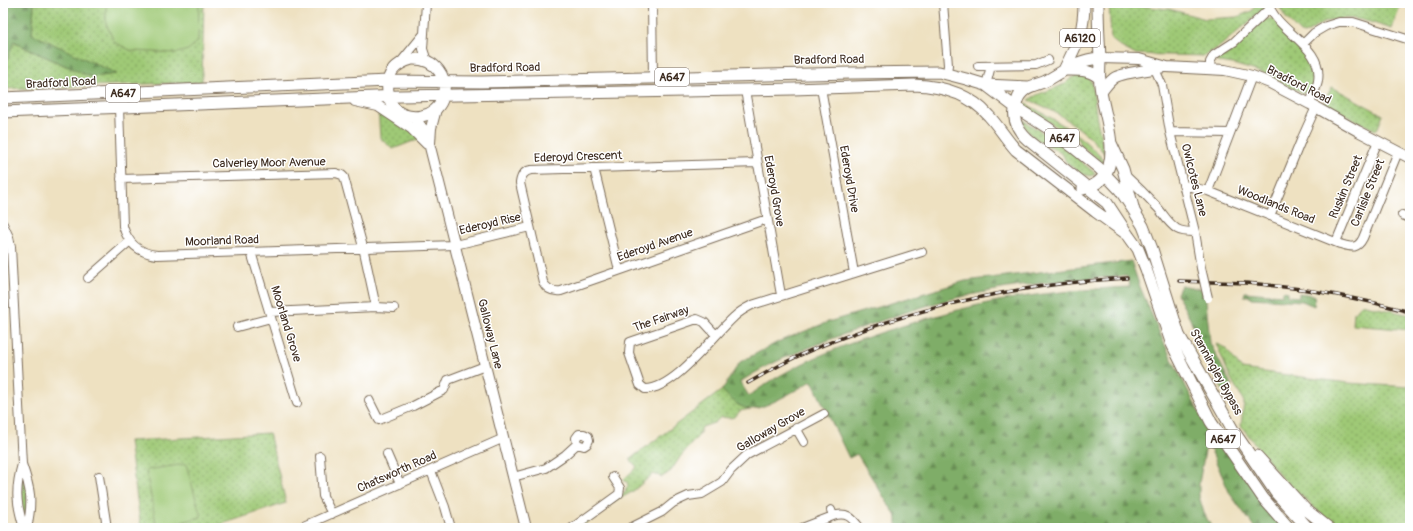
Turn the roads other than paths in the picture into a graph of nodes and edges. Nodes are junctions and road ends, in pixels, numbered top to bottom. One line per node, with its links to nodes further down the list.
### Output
1 (426, 3): 7 (street)
2 (652, 3): 22 (street)
3 (943, 3): 20 (street)
4 (1084, 3): 19 (highway, A6120)
5 (1098, 3): 10 (highway, A6120)
6 (1269, 6): 9 (street); 18 (street)
7 (423, 35): 12 (street); 13 (street)
8 (1410, 40): 9 (street)
9 (1303, 44): 35 (street)
10 (1100, 58): 16 (main road, Bradford Road); 19 (highway); 23 (highway)
11 (1048, 60): 15 (street)
12 (427, 61): 13 (highway); 25 (highway)
13 (400, 64): 24 (highway)
14 (978, 66): 15 (street)
15 (991, 66): 26 (street)
16 (1167, 67): 17 (main road, Bradford Road); 18 (main road, Bradford Road)
17 (1155, 69): 30 (main road, Bradford Road); 41 (street, Owlcotes Lane)
18 (1210, 69): 21 (main road, Bradford Road)
19 (1063, 70): 23 (highway); 27 (highway)
20 (947, 74): 22 (highway, Bradford Road / A647); 26 (highway, Bradford Road / A647)
21 (1252, 76): 35 (main road, Bradford Road); 42 (street)
22 (653, 78): 25 (highway, Bradford Road / A647)
23 (1100, 79): 30 (highway)
24 (388, 81): 25 (highway, Bradford Road / A647); 32 (highway); 33 (highway, Bradford Road / A647)
25 (443, 81): 31 (highway)
26 (986, 85): 27 (highway); 37 (highway, A647)
27 (1029, 87): 37 (highway)
28 (821, 88): 29 (highway, A647); 53 (highway, A647); 74 (street, Ederoyd Drive)
29 (745, 90): 31 (highway, A647); 48 (street, Ederoyd Grove)
30 (1101, 93): 44 (highway)
31 (443, 95): 32 (highway, A647); 38 (highway)
32 (389, 96): 34 (highway, A647); 40 (highway)
33 (3, 98)
34 (341, 98): 36 (highway, A647); 45 (main road)
35 (1313, 106): 43 (main road, Bradford Road); 59 (street)
36 (119, 107): 39 (highway, A647); 52 (street)
37 (1015, 107): 50 (highway, A647); 55 (highway, Stanningley Bypass)
38 (436, 109): 40 (highway); 45 (main road, Galloway Lane)
39 (3, 112)
40 (414, 117): 45 (main road, Galloway Lane)
41 (1170, 132): 42 (street); 54 (street, Owlcotes Lane)
42 (1230, 133): 56 (street)
43 (1378, 141): 46 (main road, Bradford Road); 67 (street, Ruskin Street)
44 (1111, 143): 50 (highway); 51 (highway, Stanningley Bypass / A647)
45 (430, 147): 69 (main road, Galloway Lane)
46 (1398, 152): 47 (main road, Bradford Road); 68 (street, Carlisle Street)
47 (1410, 158)
48 (757, 163): 49 (street, Ederoyd Crescent); 61 (street, Ederoyd Grove)
49 (594, 168): 63 (street, Ederoyd Crescent); 73 (street)
50 (1106, 174): 55 (highway); 57 (highway, A647)
51 (1125, 174): 57 (highway, Stanningley Bypass / A647); 64 (street)
52 (121, 179): 66 (street); 70 (street, Calverley Moor Avenue)
53 (1061, 185): 55 (highway); 65 (highway, A647)
54 (1183, 185): 56 (street, Woodlands Road); 64 (street, Owlcotes Lane)
55 (1088, 188): 65 (highway, Stanningley Bypass)
56 (1208, 191): 59 (street, Woodlands Road)
57 (1134, 211): 86 (highway, Stanningley Bypass / A647)
58 (1402, 215): 60 (street)
59 (1270, 216): 67 (street, Woodlands Road)
60 (1410, 218)
61 (767, 219): 73 (street, Ederoyd Avenue); 77 (street, Ederoyd Grove)
62 (3, 224): 97 (street)
63 (530, 227): 69 (street, Ederoyd Rise); 76 (street, Ederoyd Crescent)
64 (1195, 232): 78 (street, Owlcotes Lane, bridge)
65 (1128, 235): 113 (highway, Stanningley Bypass / A647)
66 (130, 242): 71 (street, Moorland Road); 75 (street)
67 (1336, 242): 68 (street, Woodlands Road)
68 (1360, 244)
69 (455, 245): 70 (street, Moorland Road); 84 (main road, Galloway Lane)
70 (363, 247): 71 (street, Moorland Road); 79 (street, Calverley Moor Avenue)
71 (251, 252): 81 (street, Moorland Grove)
72 (922, 252): 74 (street, The Fairway)
73 (619, 270): 76 (street, Ederoyd Avenue)
74 (854, 273): 77 (street, The Fairway)
75 (88, 278)
76 (551, 291)
77 (781, 295): 83 (street, The Fairway)
78 (1208, 298)
79 (376, 307): 80 (street); 81 (street)
80 (394, 308)
81 (270, 315): 82 (street); 89 (street, Moorland Grove)
82 (237, 327)
83 (716, 335): 83 (street, The Fairway)
84 (485, 366): 87 (street); 92 (main road, Galloway Lane)
85 (429, 387): 87 (street)
86 (1209, 389): 114 (highway, Stanningley Bypass / A647); 115 (highway)
87 (432, 395): 88 (street)
88 (369, 400)
89 (298, 404)
90 (824, 414): 91 (street, Galloway Grove)
91 (796, 428): 93 (street); 110 (street, Galloway Grove)
92 (504, 438): 98 (street, Chatsworth Road); 100 (main road, Galloway Lane)
93 (804, 442)
94 (577, 444): 100 (street)
95 (387, 454): 102 (street)
96 (320, 456): 103 (street)
97 (22, 464): 104 (street); 104 (street)
98 (431, 471): 102 (street, Chatsworth Road); 107 (street)
99 (99, 476): 105 (street)
100 (513, 477): 108 (main road, Galloway Lane)
101 (613, 477): 109 (street)
102 (400, 484): 103 (street, Chatsworth Road)
103 (332, 514): 106 (street, Chatsworth Road)
104 (25, 528)
105 (107, 528)
106 (299, 528)
107 (452, 528)
108 (526, 528)
109 (572, 528)
110 (630, 528)
111 (802, 528): 112 (street)
112 (860, 528)
113 (1289, 528)
114 (1308, 528)
115 (1329, 528)

